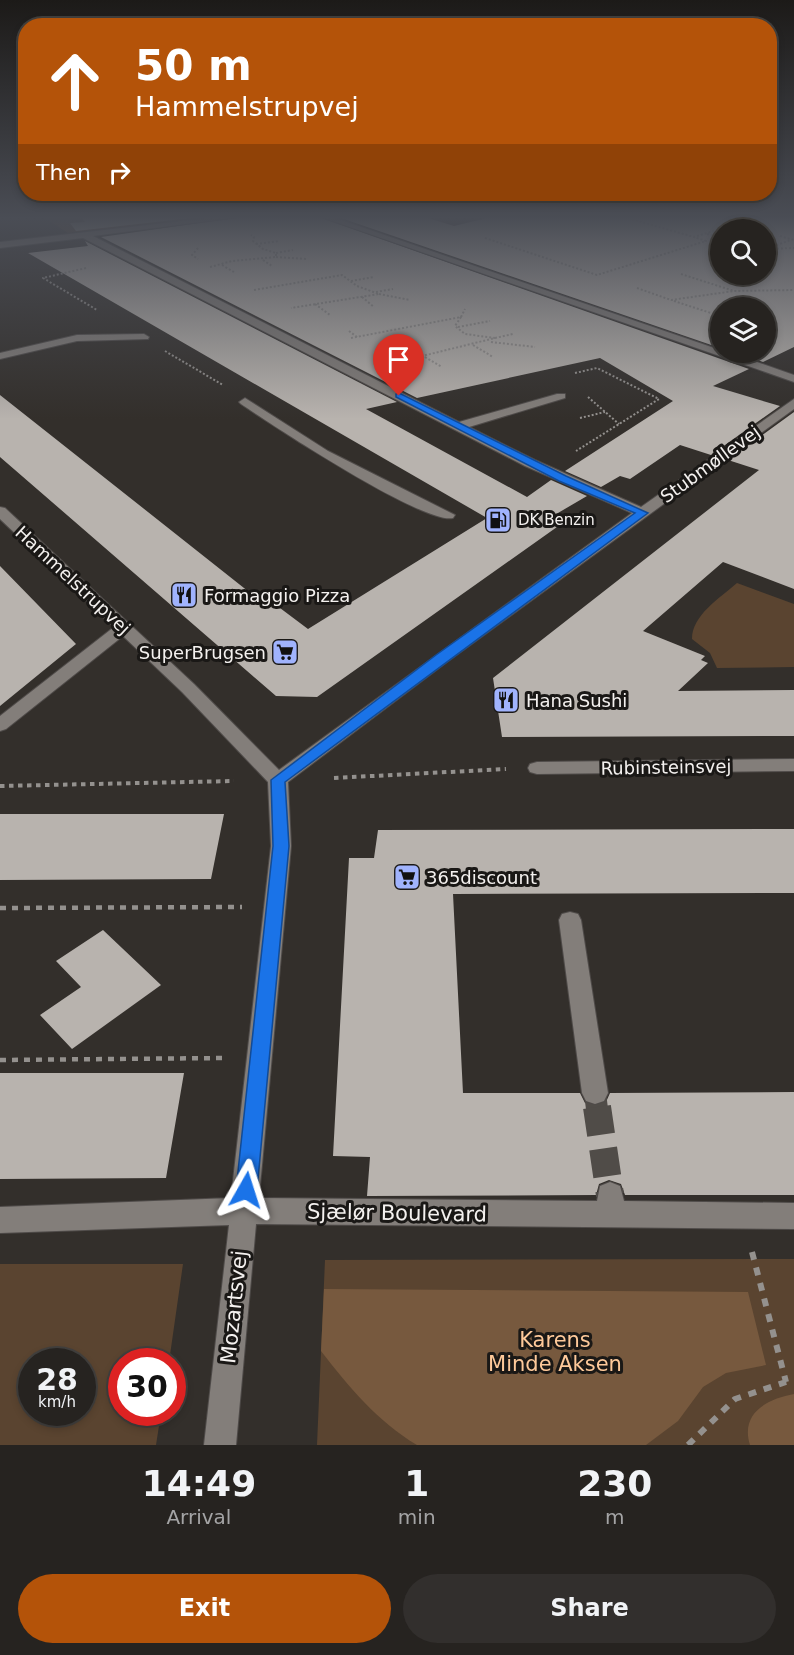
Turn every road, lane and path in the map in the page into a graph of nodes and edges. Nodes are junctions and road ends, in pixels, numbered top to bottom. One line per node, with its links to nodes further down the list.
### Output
1 (182, 284): 47 (street)
2 (287, 284): 9 (path)
3 (355, 284): 11 (path)
4 (521, 284): 43 (street)
5 (714, 284): 10 (path)
6 (637, 288): 15 (path)
7 (393, 289): 11 (path)
8 (794, 290): 10 (path)
9 (248, 291)
10 (734, 291): 15 (path)
11 (375, 292): 12 (path)
12 (379, 294): 13 (path); 14 (path)
13 (361, 297): 16 (path); 17 (path)
14 (410, 300)
15 (671, 300): 20 (path)
16 (315, 304): 18 (path); 22 (path)
17 (375, 307)
18 (285, 309)
19 (465, 309): 23 (path)
20 (710, 313)
21 (437, 314): 24 (path)
22 (330, 315)
23 (461, 317): 24 (path); 28 (path)
24 (445, 320): 27 (path)
25 (490, 321): 28 (path)
26 (396, 322): 27 (path)
27 (404, 328): 31 (path)
28 (458, 328): 33 (path)
29 (349, 331): 31 (path)
30 (513, 334): 33 (path)
31 (357, 337): 34 (path)
32 (144, 338): 38 (street)
33 (495, 338): 35 (path)
34 (347, 339)
35 (490, 341): 36 (path); 37 (path)
36 (473, 344): 39 (path); 40 (path)
37 (535, 347)
38 (0, 356)
39 (425, 357): 41 (path); 42 (path)
40 (493, 357)
41 (394, 363)
42 (442, 367)
43 (794, 379)
44 (561, 396): 47 (street)
45 (244, 402): 50 (street)
46 (794, 404): 49 (street, Stubmøllevej)
47 (458, 426): 49 (street)
48 (0, 511): 51 (street, Hammelstrupvej)
49 (643, 513): 55 (street, Stubmøllevej)
50 (448, 515)
51 (123, 628): 52 (street); 55 (street, Hammelstrupvej)
52 (0, 725)
53 (794, 765): 54 (street, Rubinsteinsvej)
54 (537, 768): 55 (path)
55 (278, 780): 56 (path); 57 (street, Mozartsvej)
56 (0, 786)
57 (276, 907): 58 (path); 60 (street, Mozartsvej)
58 (0, 909)
59 (570, 920): 62 (street)
60 (260, 1058): 61 (path); 63 (street, Mozartsvej)
61 (0, 1060)
62 (595, 1093)
63 (244, 1211): 64 (street, Sjælør Boulevard); 66 (street, Sjælør Boulevard); 69 (street, Mozartsvej)
64 (743, 1216): 65 (street, Sjælør Boulevard); 67 (path)
65 (794, 1216)
66 (0, 1220)
67 (786, 1382): 68 (path); 70 (path)
68 (794, 1383)
69 (220, 1445)
70 (688, 1445)

